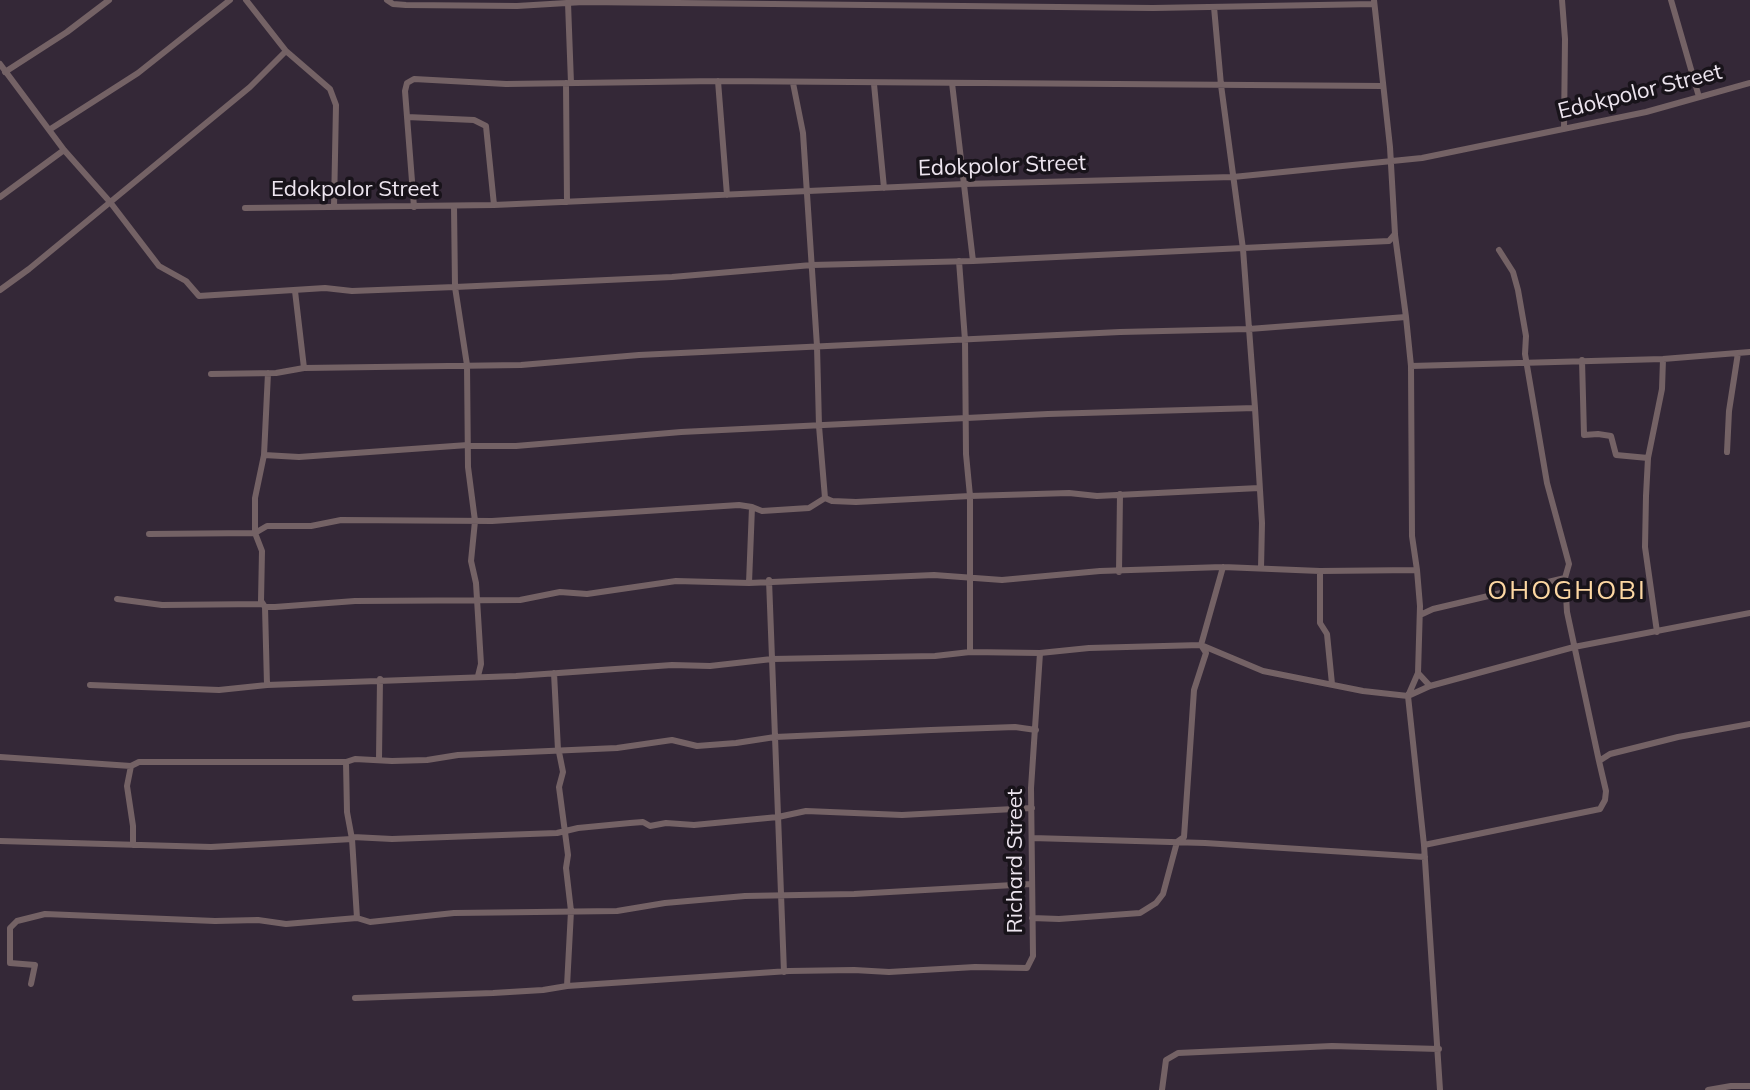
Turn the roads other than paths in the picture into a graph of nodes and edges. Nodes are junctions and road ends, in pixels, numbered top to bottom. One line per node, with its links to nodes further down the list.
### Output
1 (109, 0): 15 (street)
2 (230, 0): 27 (street)
3 (246, 0): 13 (street)
4 (387, 0): 10 (street)
5 (1562, 0): 26 (street)
6 (1671, 0): 24 (street)
7 (583, 1): 8 (street); 10 (street)
8 (731, 2): 11 (street)
9 (1374, 2): 12 (street); 23 (street)
10 (568, 3): 17 (street)
11 (1168, 4): 12 (street)
12 (1214, 7): 22 (street)
13 (286, 51): 36 (street); 40 (street)
14 (0, 64): 15 (street)
15 (5, 72): 27 (street)
16 (718, 81): 17 (street); 18 (street); 34 (street)
17 (569, 83): 25 (street); 37 (street)
18 (793, 83): 21 (street); 33 (street)
19 (952, 83): 21 (street); 22 (street); 31 (street)
20 (1750, 83): 24 (street, Edokpolor Street)
21 (874, 84): 32 (street)
22 (1221, 85): 23 (street); 30 (street)
23 (1382, 86): 29 (street)
24 (1699, 97): 26 (street, Edokpolor Street)
25 (407, 117): 38 (street); 41 (street)
26 (1564, 129): 29 (street, Edokpolor Street)
27 (49, 130): 28 (street)
28 (64, 150): 35 (street); 36 (street)
29 (1389, 163): 30 (street, Edokpolor Street); 43 (street)
30 (1233, 177): 31 (street, Edokpolor Street); 44 (street)
31 (965, 184): 32 (street, Edokpolor Street); 47 (street)
32 (884, 188): 33 (street, Edokpolor Street)
33 (806, 192): 34 (street, Edokpolor Street); 48 (street)
34 (727, 195): 37 (street, Edokpolor Street)
35 (0, 197)
36 (110, 202): 50 (street); 51 (street)
37 (567, 202): 38 (street, Edokpolor Street)
38 (494, 205): 39 (street, Edokpolor Street)
39 (454, 206): 41 (street, Edokpolor Street); 49 (street)
40 (334, 207): 41 (street, Edokpolor Street); 42 (street, Edokpolor Street)
41 (414, 207)
42 (245, 208)
43 (1395, 235): 44 (street); 52 (street)
44 (1243, 249): 47 (street); 53 (street)
45 (1499, 250): 60 (street)
46 (959, 261): 47 (street); 48 (street); 54 (street)
47 (973, 261)
48 (812, 265): 49 (street); 55 (street)
49 (455, 287): 51 (street); 61 (street)
50 (0, 290)
51 (295, 291): 63 (street)
52 (1406, 317): 53 (street); 62 (street)
53 (1249, 329): 54 (street); 66 (street)
54 (965, 340): 55 (street); 67 (street)
55 (817, 346): 61 (street); 68 (street)
56 (1750, 352): 57 (street)
57 (1738, 353): 58 (street); 70 (street)
58 (1663, 359): 59 (street); 72 (street)
59 (1582, 360): 60 (street); 72 (street)
60 (1527, 363): 62 (street); 87 (street)
61 (467, 365): 63 (street); 69 (street)
62 (1411, 366): 83 (street)
63 (304, 368): 64 (street)
64 (268, 373): 65 (street); 71 (street)
65 (211, 374)
66 (1255, 408): 67 (street); 73 (street)
67 (966, 420): 68 (street); 75 (street)
68 (819, 426): 69 (street); 76 (street)
69 (468, 446): 71 (street); 78 (street)
70 (1727, 452)
71 (264, 455): 79 (street)
72 (1648, 458): 95 (street)
73 (1259, 488): 74 (street); 82 (street)
74 (1120, 494): 75 (street); 85 (street)
75 (970, 496): 76 (street); 86 (street)
76 (825, 498): 77 (street)
77 (752, 507): 78 (street); 89 (street)
78 (475, 521): 79 (street); 91 (street)
79 (255, 533): 80 (street); 92 (street)
80 (149, 534)
81 (1223, 567): 82 (street); 85 (street); 96 (street)
82 (1261, 568): 84 (street)
83 (1417, 570): 84 (street); 94 (street)
84 (1320, 571): 105 (street)
85 (1119, 572): 86 (street)
86 (971, 577): 88 (street); 98 (street)
87 (1565, 578): 94 (street); 97 (street)
88 (769, 580): 89 (street); 100 (street)
89 (749, 583): 91 (street)
90 (117, 599): 92 (street)
91 (475, 599): 92 (street); 103 (street)
92 (264, 606): 107 (street)
93 (1750, 613): 95 (street)
94 (1420, 615): 102 (street)
95 (1657, 632): 97 (street)
96 (1201, 645): 99 (street); 105 (street); 125 (street)
97 (1574, 647): 108 (street); 116 (street)
98 (970, 652): 99 (street); 100 (street)
99 (1040, 653): 111 (street, Richard Street)
100 (772, 659): 101 (street); 112 (street)
101 (554, 673): 103 (street); 113 (street)
102 (1418, 673): 108 (street); 109 (street)
103 (478, 676): 104 (street)
104 (380, 679): 107 (street); 115 (street)
105 (1332, 684): 109 (street)
106 (90, 685): 107 (street)
107 (267, 685)
108 (1430, 686): 109 (street)
109 (1408, 696): 127 (street)
110 (1750, 724): 116 (street)
111 (1036, 730): 112 (street); 119 (street, Richard Street)
112 (775, 737): 113 (street); 120 (street)
113 (558, 751): 115 (street); 121 (street)
114 (0, 757): 118 (street)
115 (379, 759): 117 (street)
116 (1599, 761): 127 (street)
117 (346, 762): 118 (street); 122 (street)
118 (131, 766): 126 (street)
119 (1032, 808): 120 (street); 123 (street, Richard Street)
120 (778, 817): 121 (street); 130 (street)
121 (565, 832): 122 (street); 131 (street)
122 (352, 838): 126 (street); 132 (street)
123 (1032, 838): 125 (street); 129 (street, Richard Street)
124 (0, 841): 126 (street)
125 (1177, 842): 128 (street); 133 (street)
126 (133, 845)
127 (1424, 845): 128 (street)
128 (1425, 857): 138 (street)
129 (1031, 884): 130 (street); 133 (street, Richard Street)
130 (780, 894): 131 (street); 134 (street)
131 (571, 911): 132 (street); 136 (street)
132 (357, 918): 135 (street)
133 (1032, 918): 134 (street, Richard Street)
134 (784, 972): 136 (street)
135 (31, 984)
136 (567, 986): 137 (street)
137 (355, 998)
138 (1439, 1049): 140 (street); 141 (street)
139 (1750, 1086): 142 (street)
140 (1162, 1090)
141 (1440, 1090)
142 (1708, 1090)

